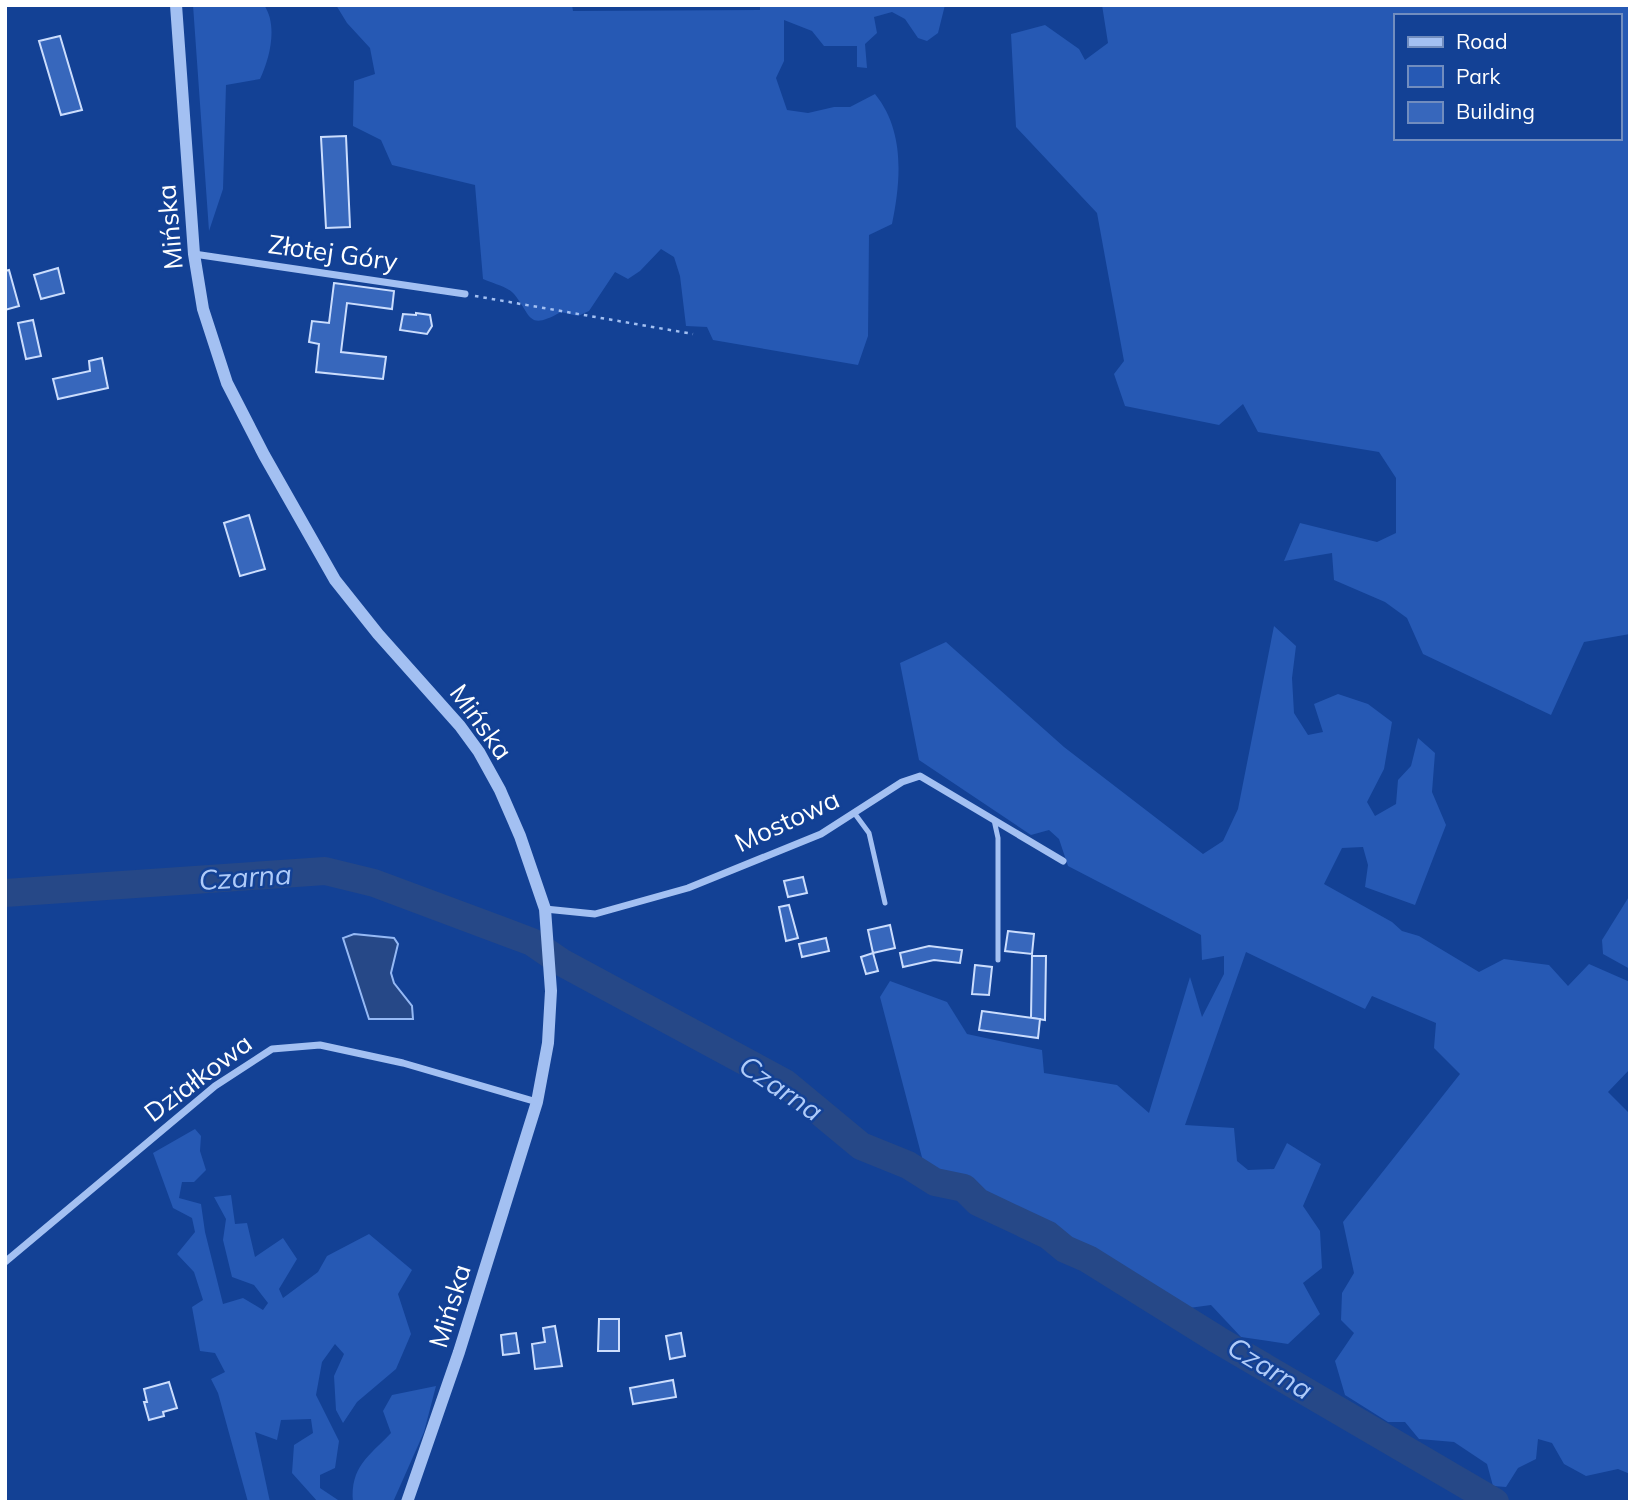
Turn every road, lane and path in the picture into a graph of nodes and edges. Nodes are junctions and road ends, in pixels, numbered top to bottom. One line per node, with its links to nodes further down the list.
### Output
1 (176, 5): 2 (street, Mińska)
2 (194, 254): 3 (street, Złotej Góry); 9 (street, Mińska)
3 (465, 294): 4 (path)
4 (693, 334)
5 (855, 814): 6 (street, Mostowa); 8 (lane); 9 (street, Mostowa)
6 (994, 820): 7 (street, Mostowa); 10 (lane)
7 (1063, 861)
8 (885, 903)
9 (545, 909): 11 (street, Mińska)
10 (998, 960)
11 (537, 1102): 12 (street, Działkowa); 13 (street, Mińska)
12 (5, 1262)
13 (407, 1502)

